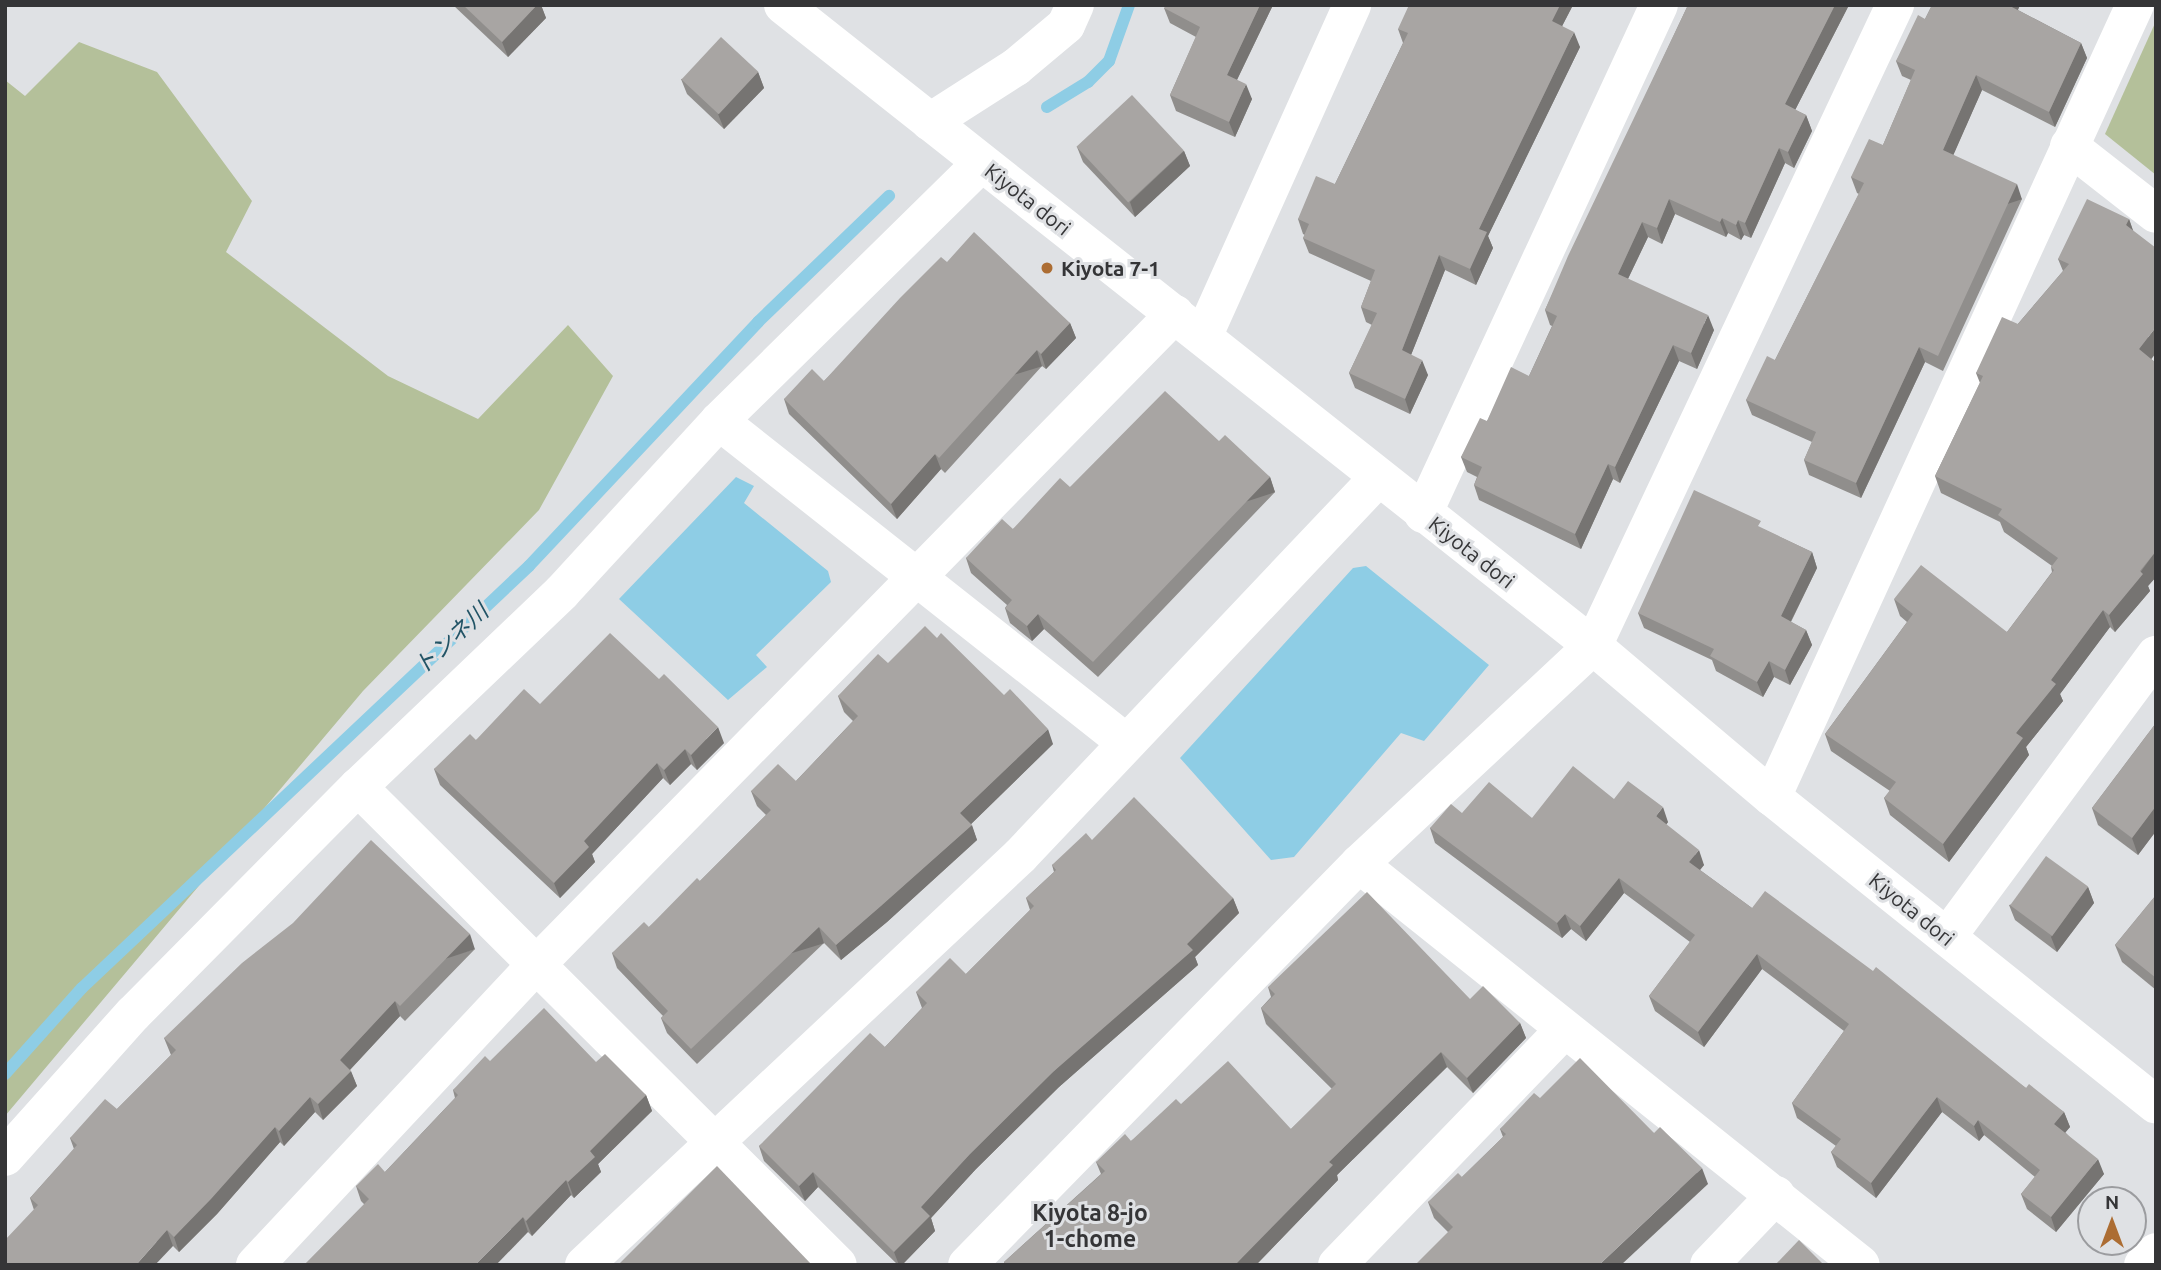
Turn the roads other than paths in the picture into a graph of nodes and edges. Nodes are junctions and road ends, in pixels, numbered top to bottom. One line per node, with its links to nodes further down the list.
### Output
1 (783, 5): 7 (street, Kiyota dori)
2 (1074, 5): 7 (street)
3 (1353, 5): 11 (street)
4 (1659, 5): 14 (street)
5 (1895, 5): 16 (street)
6 (2136, 5): 8 (street)
7 (930, 122): 9 (street, Kiyota dori)
8 (2069, 146): 10 (street); 20 (street)
9 (982, 163): 11 (street, Kiyota dori); 12 (street)
10 (2156, 214)
11 (1189, 326): 13 (street, Kiyota dori); 15 (street)
12 (719, 421): 15 (street); 19 (street)
13 (1378, 478): 14 (street, Kiyota dori); 18 (street)
14 (1423, 514): 16 (street, Kiyota dori)
15 (916, 575): 18 (street); 23 (street)
16 (1593, 646): 20 (street, Kiyota dori); 21 (street)
17 (2156, 655): 22 (street)
18 (1124, 741): 26 (street)
19 (359, 787): 23 (street); 27 (street)
20 (1772, 797): 22 (street, Kiyota dori)
21 (1359, 864): 24 (street); 33 (street)
22 (1947, 937): 25 (street, Kiyota dori)
23 (539, 962): 26 (street); 30 (street)
24 (1565, 1029): 28 (street); 34 (street)
25 (2156, 1105)
26 (712, 1141): 31 (street); 32 (street)
27 (5, 1157)
28 (1776, 1195): 35 (street); 36 (street)
29 (2156, 1252): 37 (street)
30 (255, 1265)
31 (584, 1265)
32 (838, 1265)
33 (967, 1265)
34 (1338, 1265)
35 (1709, 1265)
36 (1861, 1265)
37 (2143, 1265)

